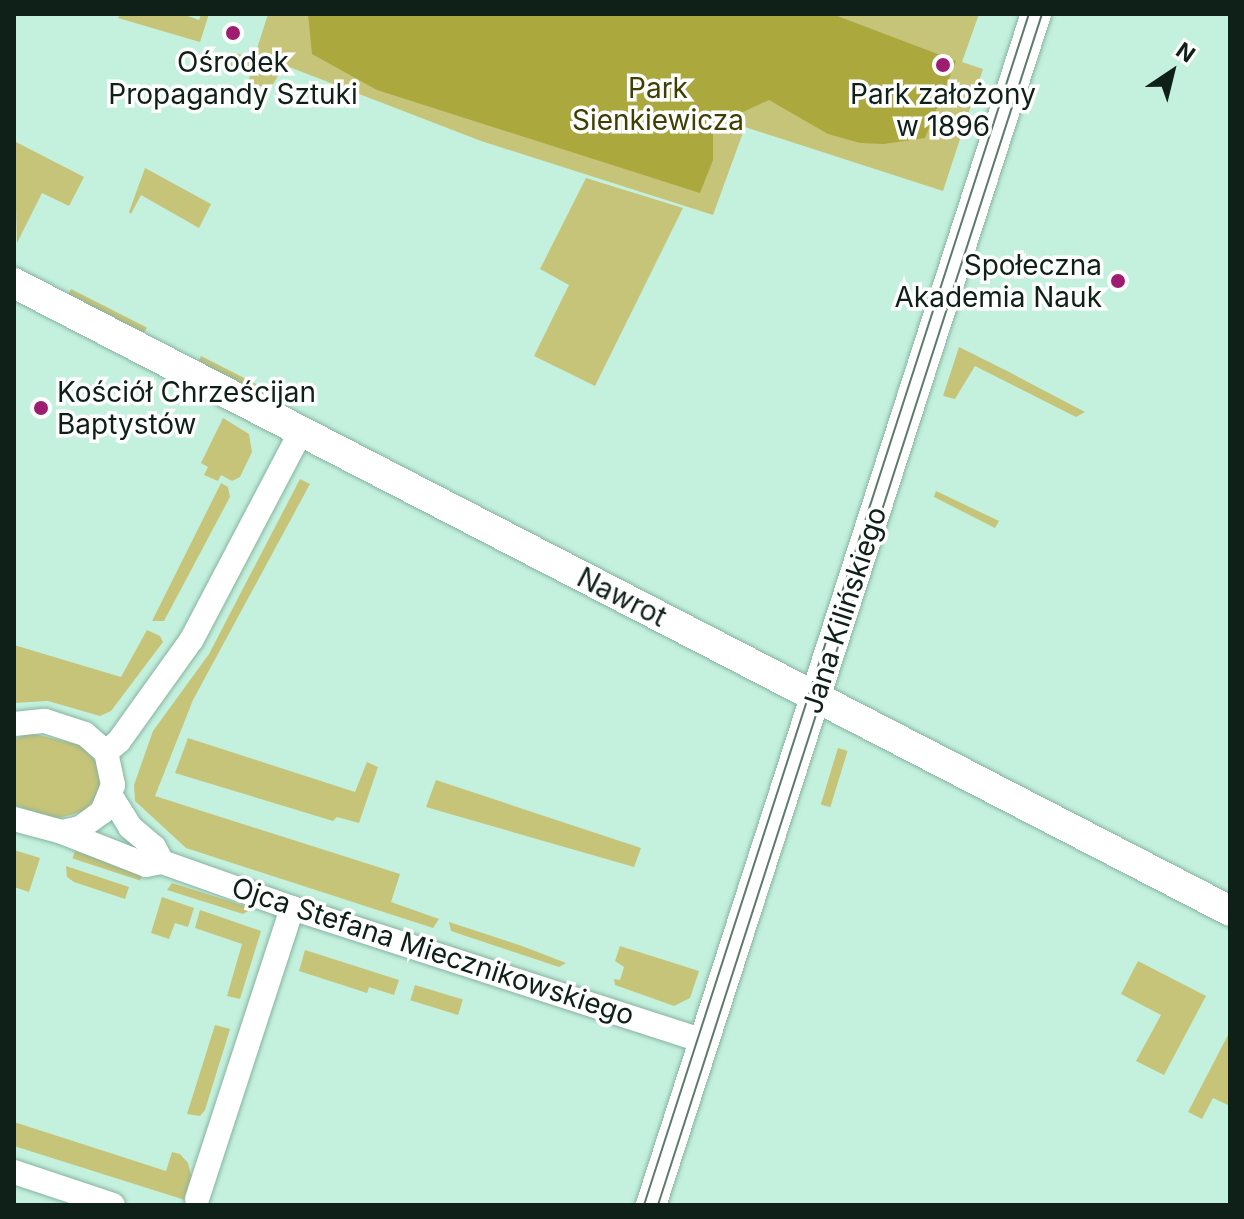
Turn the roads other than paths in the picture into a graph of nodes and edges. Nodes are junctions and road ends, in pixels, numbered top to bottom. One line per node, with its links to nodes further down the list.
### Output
1 (1036, 14): 4 (street, Jana Kilińskiego)
2 (14, 283): 3 (street, Nawrot)
3 (301, 431): 4 (street, Nawrot); 6 (street)
4 (815, 697): 12 (street, Nawrot); 13 (street, Jana Kilińskiego)
5 (14, 724): 6 (street)
6 (106, 752): 7 (street)
7 (111, 796): 9 (street); 10 (street, Ojca Stefana Miecznikowskiego)
8 (14, 819): 9 (street, Ojca Stefana Miecznikowskiego)
9 (62, 832): 10 (street, Ojca Stefana Miecznikowskiego)
10 (162, 862): 11 (street, Ojca Stefana Miecznikowskiego)
11 (292, 908): 13 (street, Ojca Stefana Miecznikowskiego); 15 (street)
12 (1230, 911)
13 (703, 1041): 17 (street, Jana Kilińskiego)
14 (14, 1172): 16 (street)
15 (197, 1199)
16 (113, 1205)
17 (651, 1205)

